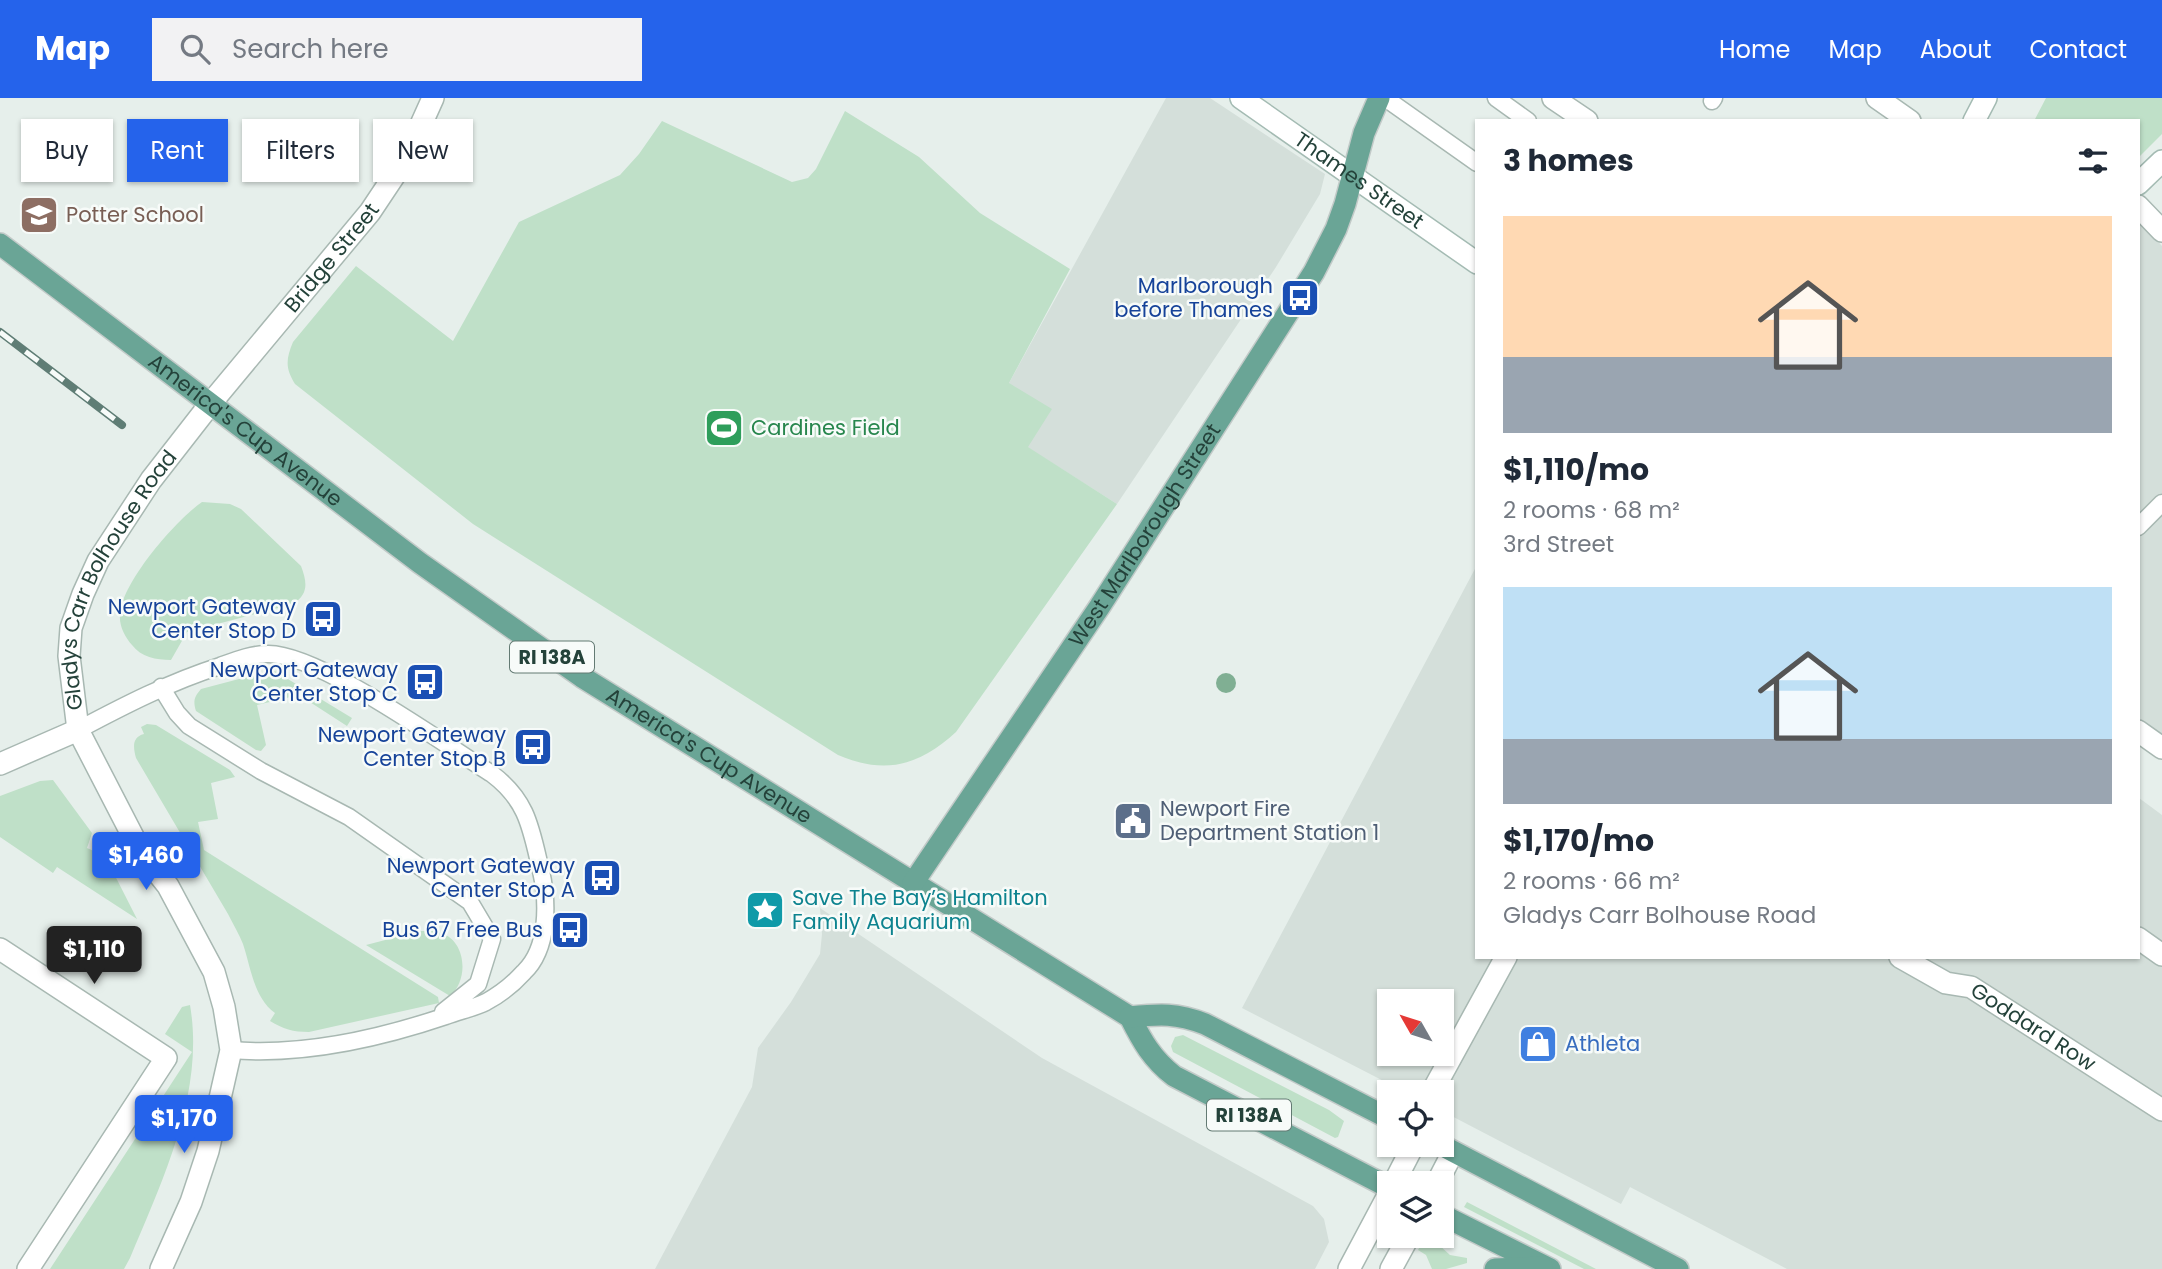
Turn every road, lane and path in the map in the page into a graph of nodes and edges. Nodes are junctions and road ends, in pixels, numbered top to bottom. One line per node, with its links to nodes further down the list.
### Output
1 (433, 98): 21 (street, Bridge Street)
2 (1241, 98): 15 (street, Thames Street)
3 (1379, 98): 15 (main road, West Marlborough Street)
4 (1385, 98): 14 (lane)
5 (1496, 98): 9 (lane)
6 (1553, 98): 10 (street)
7 (1877, 98): 11 (street)
8 (1986, 98): 12 (street)
9 (1525, 119)
10 (1584, 119)
11 (1907, 119)
12 (1975, 119)
13 (2162, 161): 16 (street)
14 (1475, 162)
15 (1352, 175): 20 (street, Thames Street); 29 (main road, West Marlborough Street)
16 (2140, 182)
17 (2140, 208): 18 (street)
18 (2162, 231)
19 (0, 244): 21 (main road, America's Cup Avenue / RI 138A)
20 (1475, 262)
21 (211, 402): 25 (street, Gladys Carr Bolhouse Road); 29 (main road, America's Cup Avenue / RI 138A)
22 (2162, 503): 23 (lane)
23 (2140, 525)
24 (161, 687): 25 (lane); 36 (lane); 36 (lane)
25 (79, 730): 28 (street); 37 (street, Gladys Carr Bolhouse Road)
26 (2140, 732): 27 (street)
27 (2162, 748)
28 (0, 764)
29 (913, 883): 35 (main road, America's Cup Avenue / RI 138A)
30 (2140, 939): 32 (street)
31 (0, 949): 47 (street)
32 (2162, 955)
33 (1505, 959): 38 (street)
34 (1904, 959): 39 (street, Goddard Row)
35 (1130, 1017): 40 (main road, RI 138A); 42 (main road, RI 138A)
36 (433, 1020): 37 (lane)
37 (231, 1050): 48 (street, Gladys Carr Bolhouse Road)
38 (1439, 1080)
39 (2162, 1110)
40 (1377, 1112)
41 (1454, 1152): 52 (main road)
42 (1377, 1183)
43 (1377, 1215): 49 (street)
44 (1454, 1221): 46 (main road)
45 (1402, 1248): 50 (street)
46 (1549, 1268): 51 (main road)
47 (28, 1269)
48 (161, 1269)
49 (1349, 1269)
50 (1391, 1269)
51 (1495, 1269)
52 (1678, 1269)

